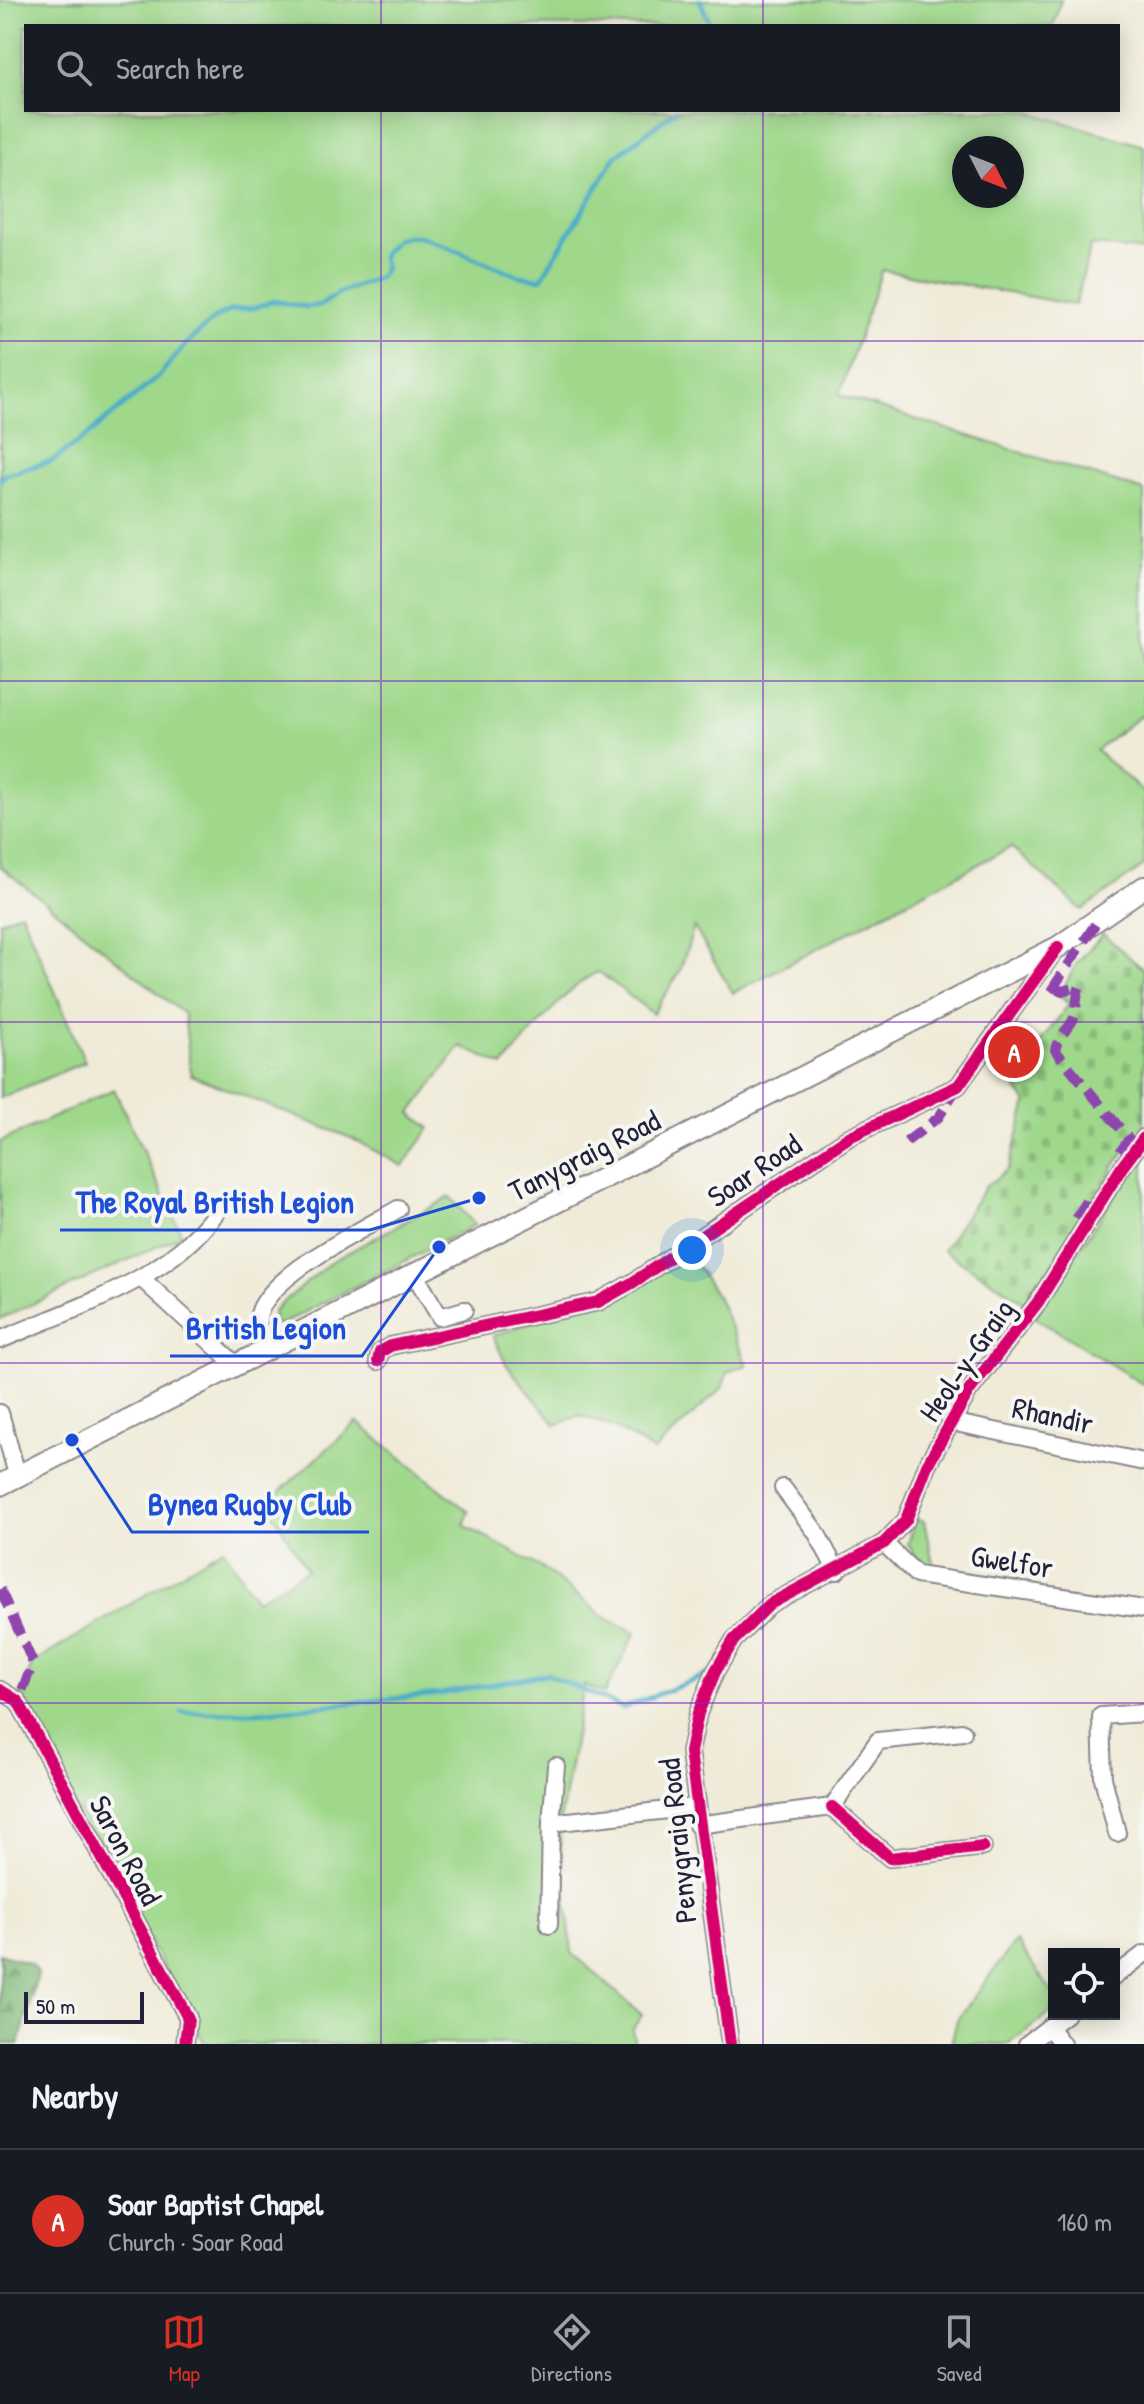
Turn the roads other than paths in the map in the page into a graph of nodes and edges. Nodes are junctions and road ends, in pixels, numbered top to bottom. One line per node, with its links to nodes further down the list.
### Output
1 (1144, 887): 2 (main road, Tanygraig Road)
2 (1058, 947): 6 (main road, Tanygraig Road); 11 (street, Soar Road)
3 (1144, 1138): 14 (street, Heol-y-Graig)
4 (223, 1202): 7 (street)
5 (398, 1209): 10 (street)
6 (415, 1275): 8 (street); 10 (main road, Tanygraig Road)
7 (141, 1278): 9 (street); 12 (street)
8 (464, 1310)
9 (0, 1340)
10 (268, 1350): 12 (main road, Tanygraig Road)
11 (378, 1361)
12 (237, 1366): 16 (main road, Tanygraig Road)
13 (0, 1413): 16 (street)
14 (951, 1422): 15 (street, Rhandir); 18 (street, Heol-y-Graig)
15 (1144, 1462)
16 (9, 1481)
17 (783, 1488): 19 (street)
18 (884, 1543): 19 (street, Heol-y-Graig); 20 (street, Gwelfor)
19 (837, 1571): 21 (street, Heol-y-Graig)
20 (1144, 1609)
21 (734, 1640): 26 (street, Penygraig Road)
22 (0, 1690): 37 (street, Saron Road)
23 (1144, 1713): 30 (street)
24 (963, 1732): 27 (street)
25 (556, 1766): 28 (street)
26 (695, 1807): 28 (street); 29 (street, Penygraig Road)
27 (832, 1807): 29 (street); 31 (street)
28 (551, 1823): 32 (street)
29 (697, 1825): 38 (street, Penygraig Road)
30 (1117, 1833)
31 (983, 1847)
32 (549, 1925)
33 (1144, 1954): 34 (street)
34 (1120, 1972)
35 (1058, 2020): 36 (street)
36 (1049, 2027): 39 (street); 40 (street)
37 (185, 2044)
38 (730, 2044)
39 (1027, 2044)
40 (1062, 2044)

